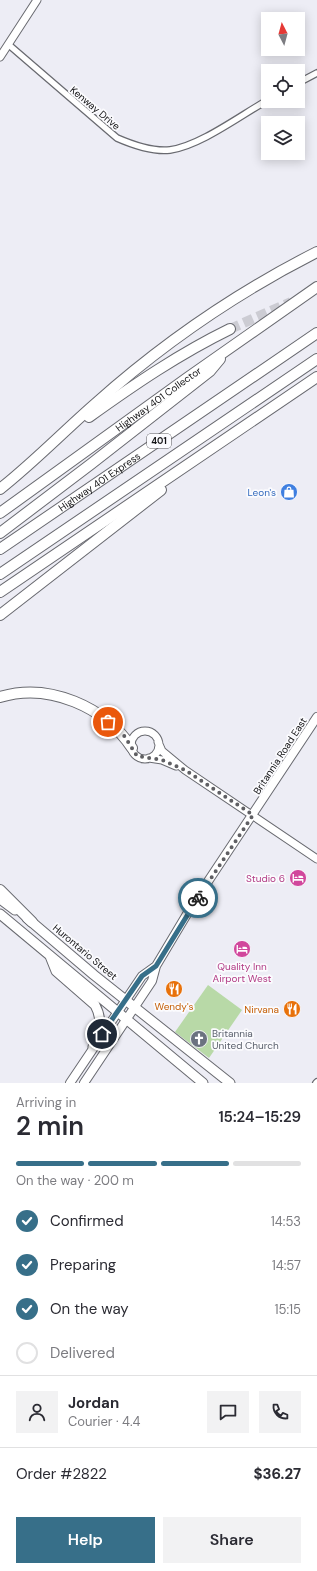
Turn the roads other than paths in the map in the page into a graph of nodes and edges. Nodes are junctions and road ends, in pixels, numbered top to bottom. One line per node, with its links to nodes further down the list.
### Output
1 (37, 0): 2 (street)
2 (9, 45): 3 (street); 6 (street, Kenway Drive)
3 (0, 57)
4 (317, 72): 5 (street)
5 (305, 79)
6 (261, 104)
7 (317, 252): 14 (highway)
8 (317, 287): 11 (highway, Highway 401 Collector)
9 (230, 329): 14 (highway)
10 (317, 333): 19 (highway, Highway 401 Express / 401)
11 (229, 349): 17 (highway, Highway 401 Collector); 18 (highway)
12 (317, 359): 20 (highway, 401)
13 (317, 377): 15 (highway)
14 (55, 442): 16 (highway)
15 (218, 445): 21 (highway); 22 (highway)
16 (0, 489)
17 (0, 513)
18 (0, 533)
19 (0, 549)
20 (0, 574)
21 (0, 592)
22 (0, 615)
23 (0, 697): 26 (highway)
24 (317, 717): 29 (main road, Britannia Road East)
25 (158, 742): 26 (street); 27 (street); 28 (street)
26 (132, 748): 27 (street)
27 (149, 758): 28 (street)
28 (185, 770): 29 (street)
29 (253, 815): 30 (street); 36 (main road, Britannia Road East)
30 (317, 859)
31 (0, 890): 34 (highway)
32 (0, 899): 34 (main road, Hurontario Street)
33 (0, 914): 35 (main road, Hurontario Street)
34 (32, 922): 37 (main road, Hurontario Street)
35 (49, 955): 37 (main road, Hurontario Street); 39 (main road)
36 (156, 966): 37 (main road, Britannia Road East); 38 (main road, Britannia Road East)
37 (122, 1006): 38 (main road, Hurontario Street); 38 (main road, Hurontario Street); 39 (main road, Britannia Road East)
38 (131, 1013): 41 (main road, Britannia Road East); 42 (main road, Hurontario Street); 43 (main road, Hurontario Street)
39 (93, 1047): 40 (main road, Britannia Road East)
40 (70, 1083)
41 (84, 1083)
42 (203, 1083)
43 (230, 1083)

